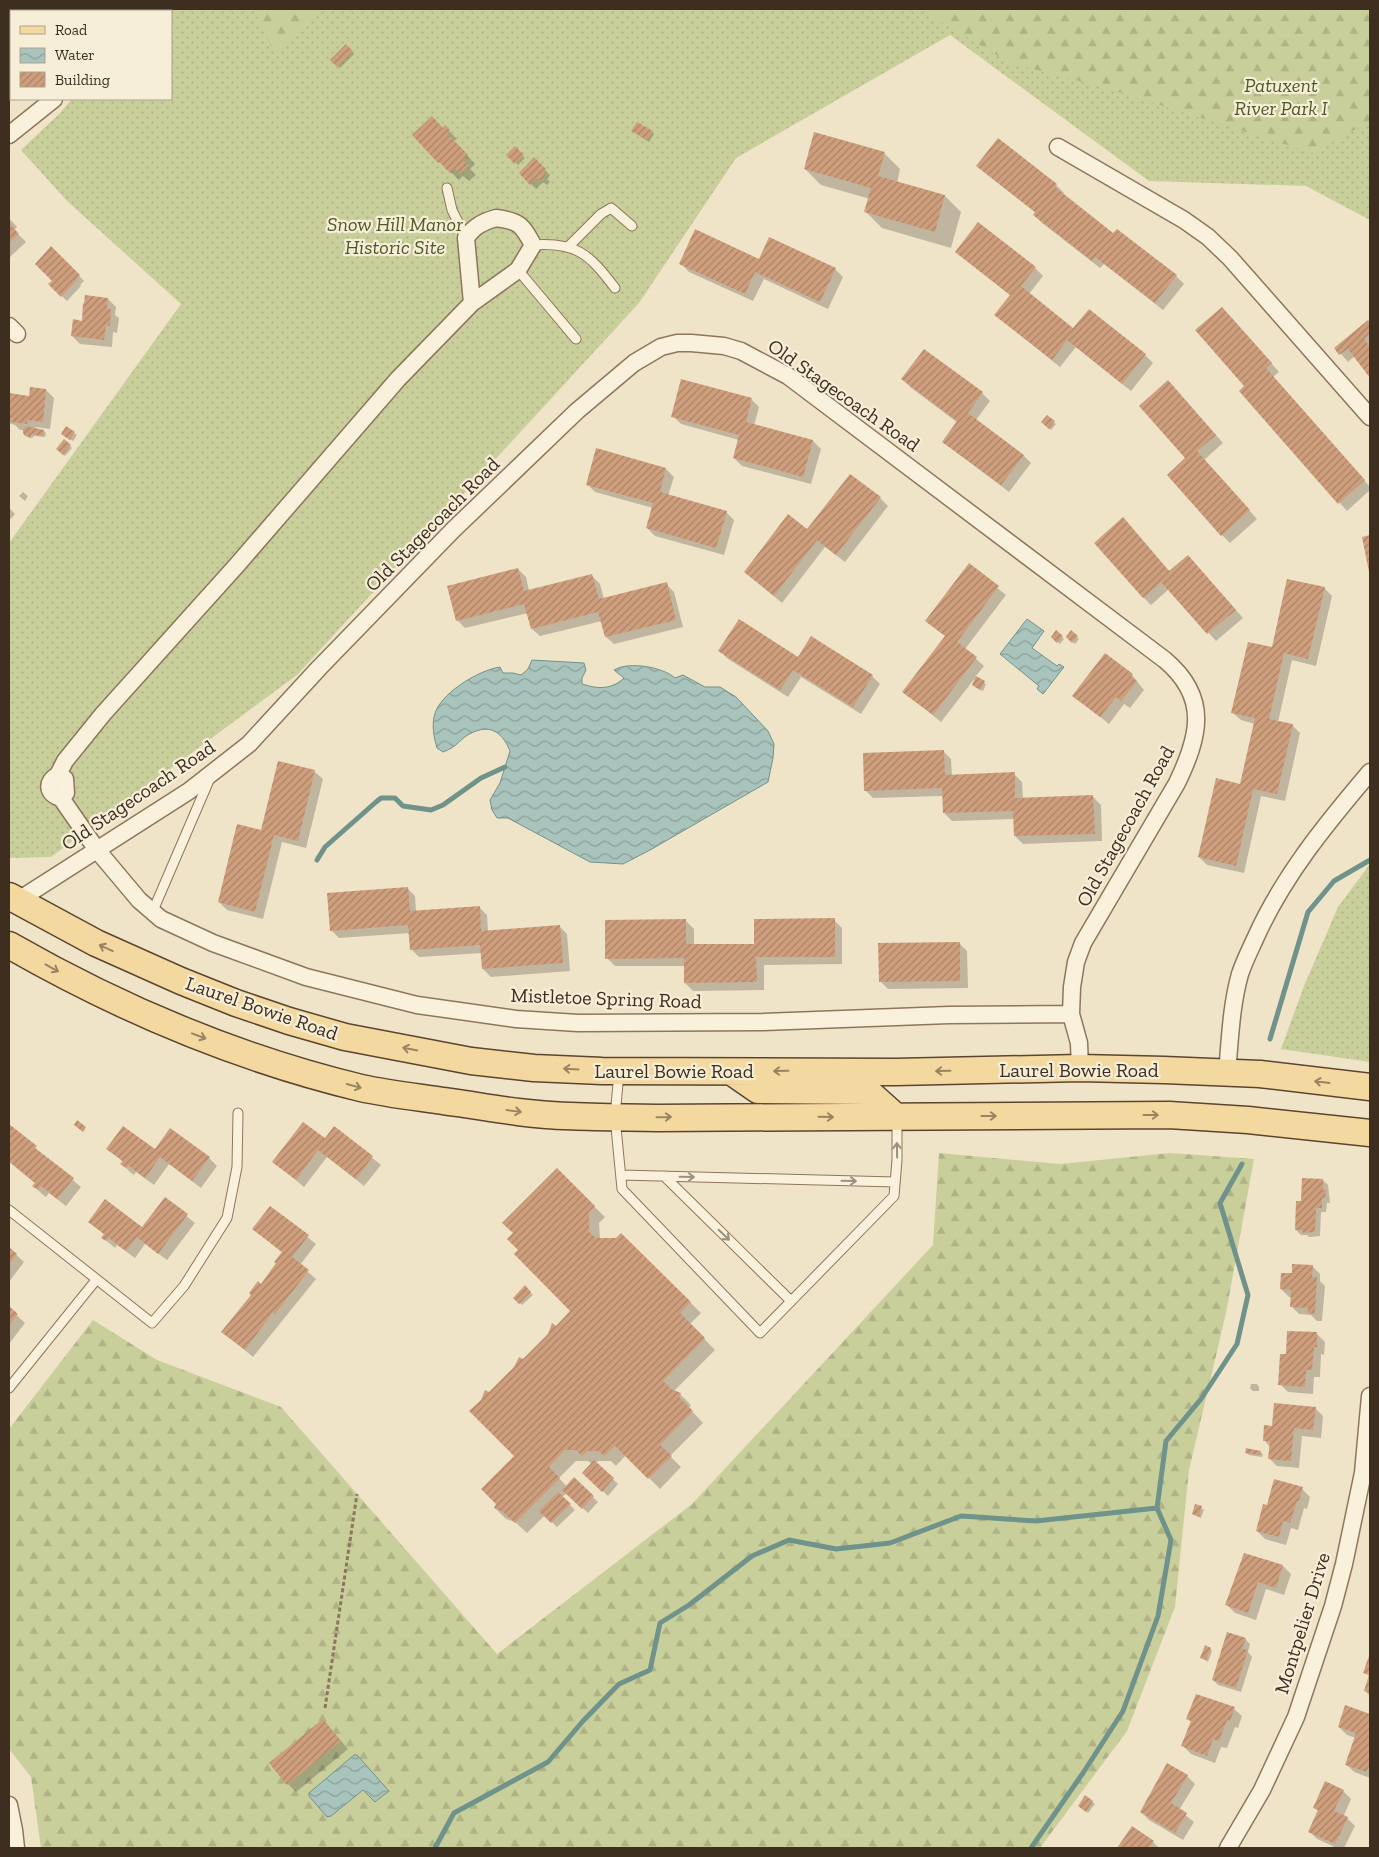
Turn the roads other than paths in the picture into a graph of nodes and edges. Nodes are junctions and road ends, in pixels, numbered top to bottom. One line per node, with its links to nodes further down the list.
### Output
1 (53, 100): 2 (street)
2 (9, 135)
3 (1058, 147): 13 (street)
4 (447, 188): 6 (lane)
5 (632, 226): 8 (lane)
6 (466, 238): 7 (street); 11 (street)
7 (533, 245): 8 (lane); 9 (street)
8 (569, 246): 10 (lane)
9 (518, 270): 11 (street); 12 (lane)
10 (615, 288)
11 (472, 303): 16 (street, Mistletoe Spring Road)
12 (576, 338)
13 (1370, 417)
14 (1370, 772): 24 (street)
15 (212, 773): 16 (street, Old Stagecoach Road); 18 (lane); 20 (street, Old Stagecoach Road)
16 (97, 850): 17 (street, Old Stagecoach Road); 18 (street, Mistletoe Spring Road)
17 (13, 898): 22 (main road, Laurel Bowie Road, one-way to 17)
18 (152, 913): 20 (street, Mistletoe Spring Road)
19 (9, 945): 27 (main road, one-way to 27)
20 (1071, 1014): 21 (street, Old Stagecoach Road)
21 (1080, 1068): 23 (main road, Laurel Bowie Road, one-way to 23); 24 (main road, Laurel Bowie Road)
22 (619, 1071): 23 (main road, Laurel Bowie Road); 27 (lane)
23 (732, 1072): 28 (main road)
24 (1227, 1072): 25 (main road, Laurel Bowie Road, one-way to 24)
25 (1370, 1087)
26 (238, 1113): 34 (lane)
27 (615, 1117): 28 (main road, one-way to 28); 30 (lane)
28 (896, 1117): 29 (main road, one-way to 29); 32 (lane, one-way to 28)
29 (1370, 1133)
30 (621, 1175): 31 (lane); 35 (lane)
31 (664, 1176): 32 (lane, one-way to 32); 35 (lane, one-way to 35)
32 (895, 1182): 35 (lane)
33 (9, 1210): 34 (lane)
34 (96, 1280): 36 (lane)
35 (792, 1301)
36 (9, 1388)
37 (1370, 1396): 40 (street, Montpelier Drive)
38 (9, 1806): 39 (street)
39 (16, 1848)
40 (1228, 1848)

